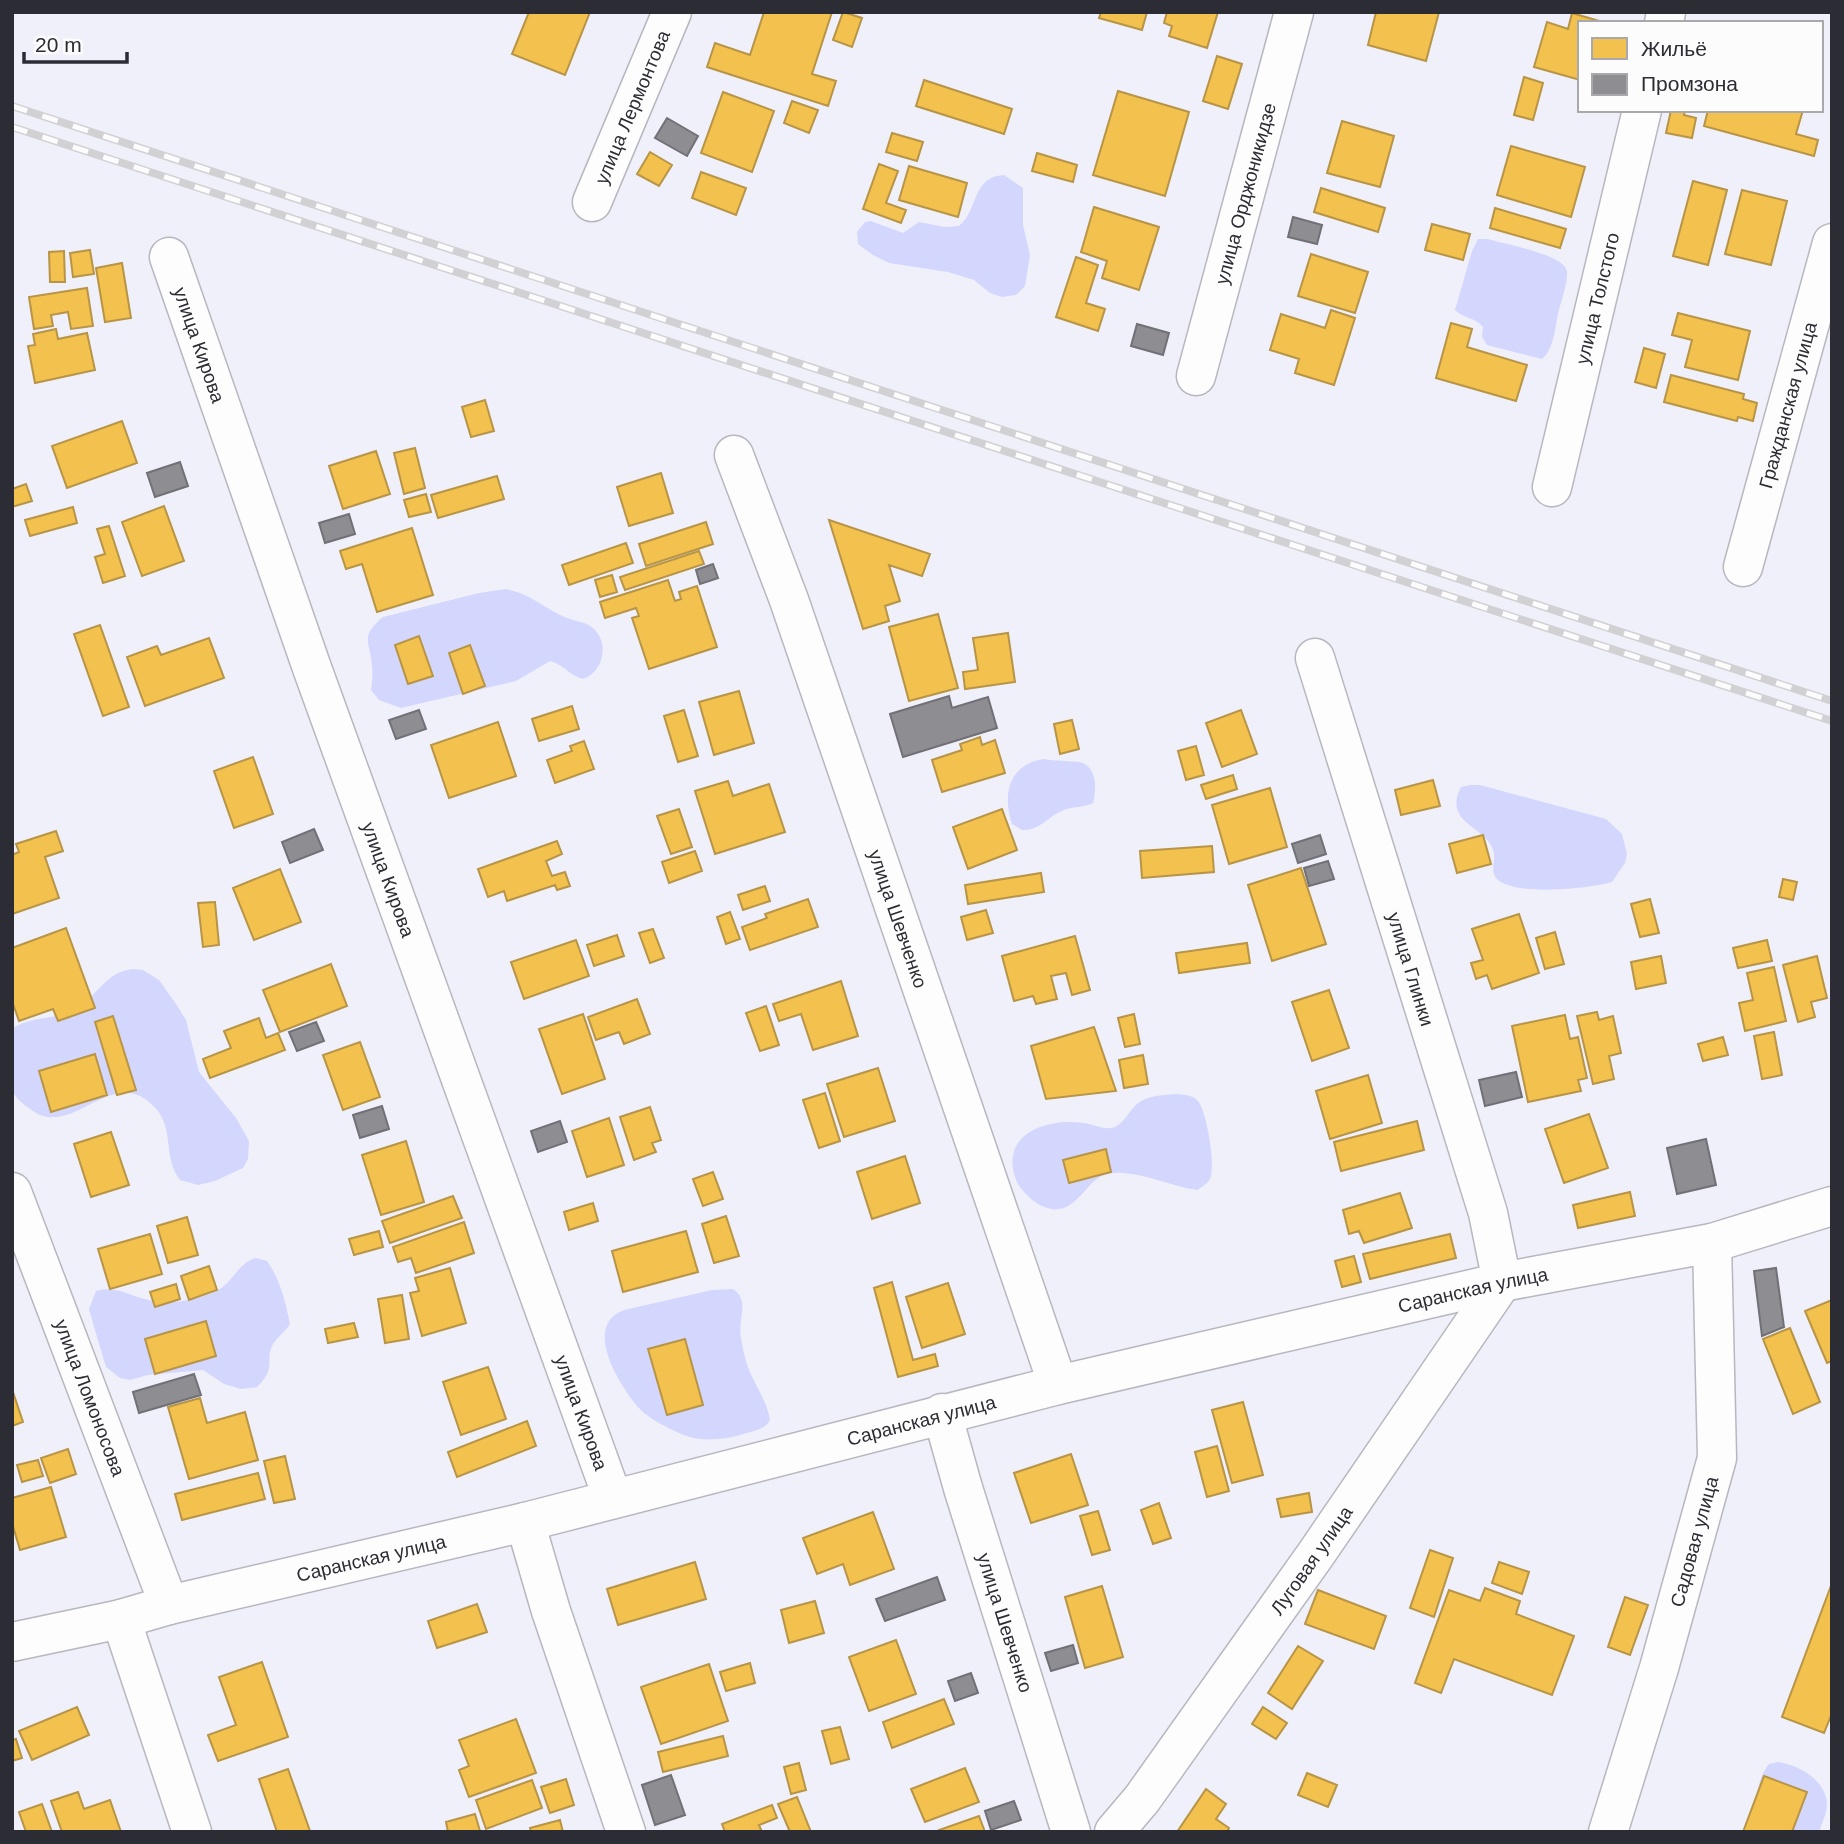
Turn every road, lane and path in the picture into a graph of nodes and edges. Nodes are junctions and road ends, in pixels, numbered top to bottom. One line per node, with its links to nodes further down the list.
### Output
1 (672, 12): 4 (street, улица Лермонтова)
2 (1294, 12): 7 (street, улица Орджоникидзе)
3 (1643, 112): 9 (street, улица Толстого)
4 (592, 202)
5 (1832, 243): 10 (street, Гражданская улица)
6 (169, 257): 18 (street, улица Кирова)
7 (1196, 376)
8 (734, 455): 16 (street, улица Шевченко)
9 (1552, 487)
10 (1743, 567)
11 (1315, 658): 15 (street, улица Глинки)
12 (12, 1192): 20 (street, улица Ломоносова)
13 (1832, 1206): 14 (street, Саранская улица)
14 (1712, 1243): 15 (street, Саранская улица); 27 (street, Садовая улица)
15 (1502, 1282): 16 (street, Саранская улица); 26 (street, Луговая улица)
16 (1058, 1385): 17 (street, Саранская улица)
17 (942, 1413): 18 (street, Саранская улица); 25 (street, улица Шевченко)
18 (613, 1499): 19 (street, Саранская улица)
19 (525, 1522): 20 (street, Саранская улица); 24 (street)
20 (169, 1605): 21 (street, Саранская улица)
21 (121, 1619): 22 (street, Саранская улица); 23 (street)
22 (12, 1642)
23 (192, 1832)
24 (626, 1832)
25 (1071, 1832)
26 (1114, 1832)
27 (1608, 1832)

